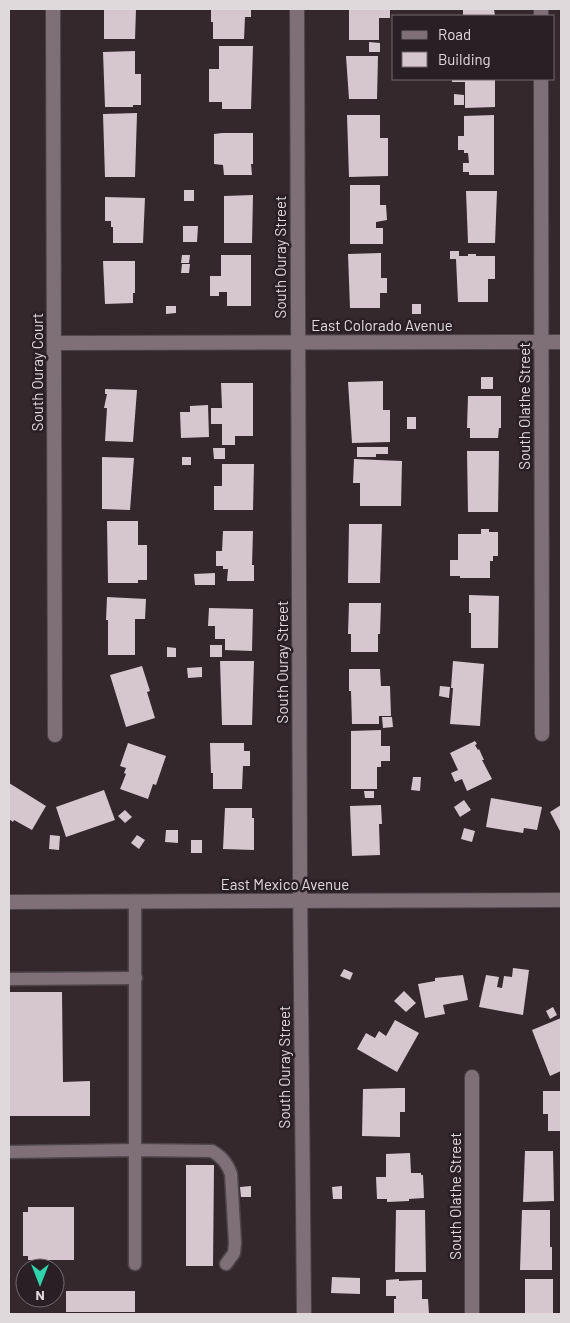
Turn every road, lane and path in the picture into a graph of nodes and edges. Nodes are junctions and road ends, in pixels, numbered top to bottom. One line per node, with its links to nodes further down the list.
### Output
1 (53, 9): 6 (street, South Ouray Court)
2 (297, 9): 7 (street, South Ouray Street)
3 (541, 80): 4 (street, South Olathe Street)
4 (542, 342): 5 (street, East Colorado Avenue); 7 (street, East Colorado Avenue); 8 (street, South Olathe Street)
5 (561, 342)
6 (54, 343): 7 (street, East Colorado Avenue); 9 (street, South Ouray Court)
7 (298, 343): 12 (street, South Ouray Street)
8 (542, 734)
9 (55, 735)
10 (561, 900): 12 (street, East Mexico Avenue)
11 (135, 901): 12 (street, East Mexico Avenue); 13 (street, East Mexico Avenue); 14 (lane)
12 (300, 901): 21 (street, South Ouray Street)
13 (9, 902)
14 (136, 978): 15 (lane); 17 (lane)
15 (9, 979)
16 (472, 1077): 22 (street, South Olathe Street)
17 (134, 1150): 18 (lane); 19 (lane); 20 (lane)
18 (9, 1152)
19 (134, 1264)
20 (226, 1264)
21 (304, 1314)
22 (472, 1314)

